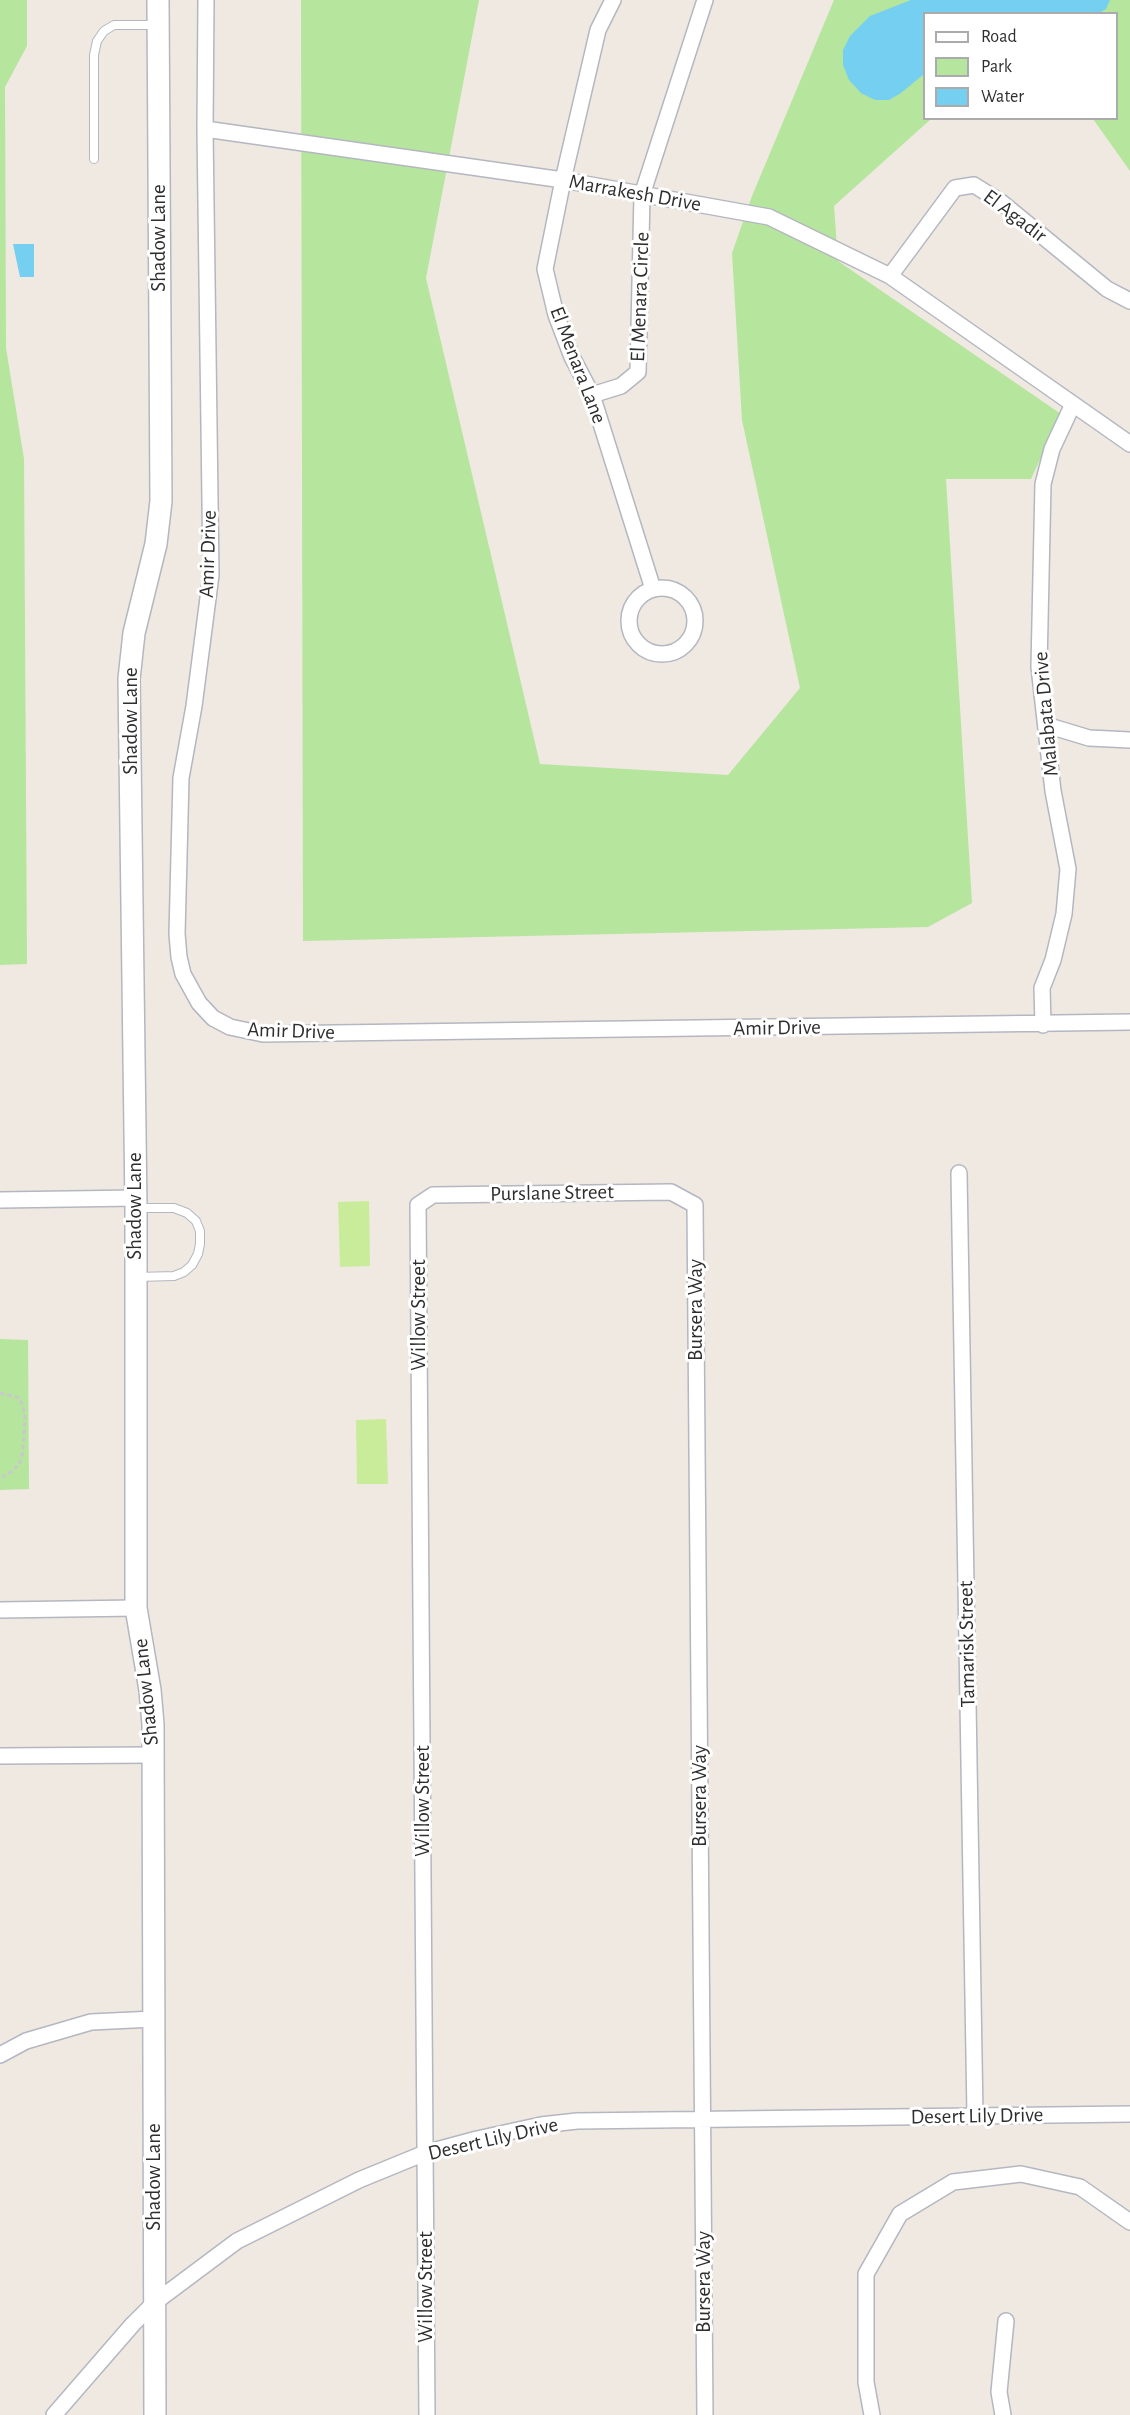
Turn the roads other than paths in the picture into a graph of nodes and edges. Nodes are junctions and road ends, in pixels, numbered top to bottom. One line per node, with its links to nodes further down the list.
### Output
1 (158, 0): 5 (street, Shadow Lane)
2 (206, 0): 6 (street)
3 (613, 0): 8 (street, El Menara Lane)
4 (705, 0): 9 (street, El Menara Circle)
5 (158, 25): 7 (lane); 24 (street, Shadow Lane)
6 (205, 129): 8 (street, Marrakesh Drive); 19 (street, Amir Drive)
7 (94, 159)
8 (563, 180): 9 (street, Marrakesh Drive); 12 (street, El Menara Lane)
9 (642, 195): 10 (street, Marrakesh Drive); 12 (street, El Menara Circle)
10 (890, 276): 11 (street, El Agadir); 13 (street, Marrakesh Drive)
11 (1130, 302)
12 (592, 395): 15 (street, El Menara Lane)
13 (1073, 404): 14 (street, Marrakesh Drive); 16 (street, Malabata Drive)
14 (1130, 444)
15 (653, 589): 15 (street)
16 (1046, 724): 17 (street); 19 (street, Malabata Drive)
17 (1130, 740)
18 (1130, 1022): 19 (street, Amir Drive)
19 (1043, 1025)
20 (959, 1173): 33 (street, Tamarisk Street)
21 (672, 1192): 22 (street, Purslane Street); 34 (street, Bursera Way)
22 (433, 1195): 35 (street, Willow Street)
23 (0, 1200): 24 (street)
24 (136, 1203): 25 (street, Shadow Lane); 25 (lane)
25 (136, 1277): 26 (street, Shadow Lane)
26 (136, 1608): 27 (street); 28 (street, Shadow Lane)
27 (0, 1610)
28 (153, 1755): 29 (street); 30 (street, Shadow Lane)
29 (0, 1756)
30 (154, 2019): 31 (street); 37 (street, Shadow Lane)
31 (0, 2055)
32 (1130, 2114): 33 (street, Desert Lily Drive)
33 (975, 2115): 34 (street, Desert Lily Drive)
34 (702, 2120): 35 (street, Desert Lily Drive); 42 (street, Bursera Way)
35 (425, 2153): 37 (street, Desert Lily Drive); 41 (street, Willow Street)
36 (1130, 2222): 43 (street)
37 (154, 2303): 39 (street, Desert Lily Drive); 40 (street, Shadow Lane)
38 (1006, 2321): 44 (street)
39 (54, 2415)
40 (155, 2415)
41 (427, 2415)
42 (705, 2415)
43 (872, 2415)
44 (1003, 2415)

